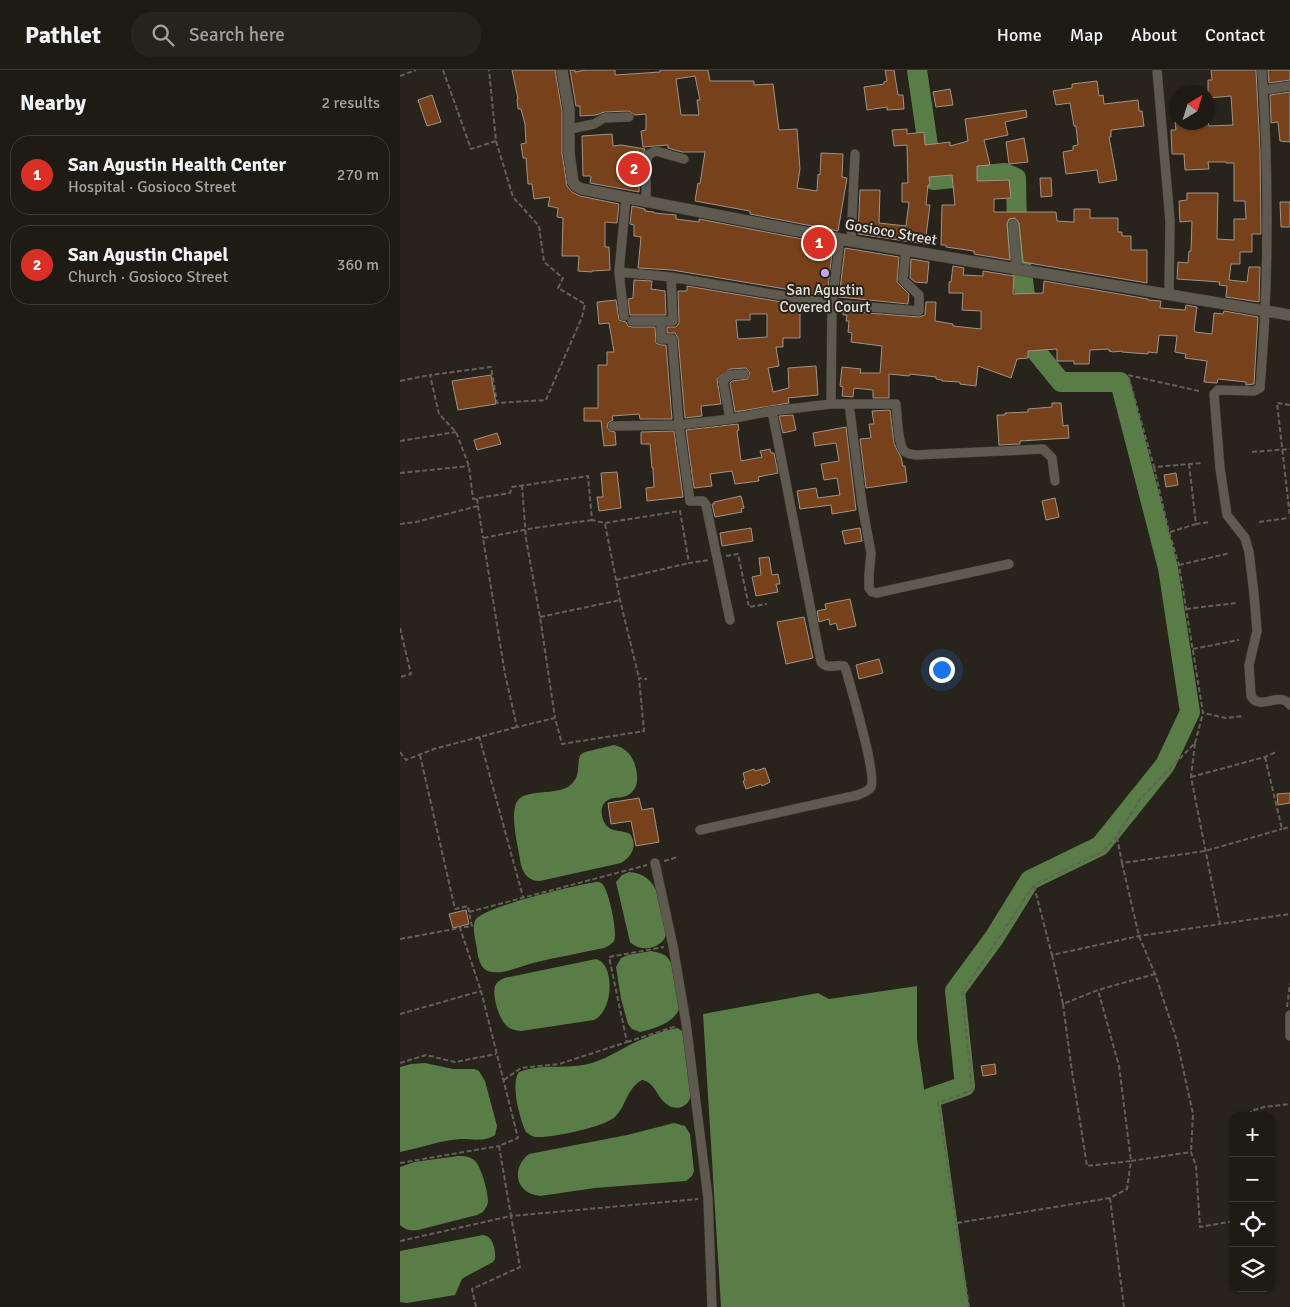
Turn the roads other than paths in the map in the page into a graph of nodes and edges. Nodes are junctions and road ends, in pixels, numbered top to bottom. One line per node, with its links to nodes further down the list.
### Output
1 (562, 70): 7 (street, Gosioco Street)
2 (1157, 70): 18 (street)
3 (1262, 70): 5 (street)
4 (1290, 86): 5 (street)
5 (1264, 90): 20 (street)
6 (628, 117): 7 (street)
7 (570, 129): 10 (street, Gosioco Street)
8 (855, 154): 13 (street)
9 (684, 159): 11 (street)
10 (626, 198): 11 (street, Gosioco Street); 16 (street)
11 (646, 201): 13 (street, Gosioco Street)
12 (1013, 224): 15 (street)
13 (846, 240): 14 (street, Gosioco Street); 19 (street)
14 (906, 250): 15 (street, Gosioco Street); 19 (street)
15 (1021, 270): 18 (street, Gosioco Street)
16 (619, 272): 17 (street); 22 (street)
17 (671, 277): 19 (street); 22 (street)
18 (1169, 295): 20 (street, Gosioco Street)
19 (832, 304): 24 (street)
20 (1266, 311): 21 (street, Gosioco Street); 33 (street)
21 (1290, 315)
22 (661, 322): 28 (street)
23 (744, 374): 27 (street)
24 (831, 404): 25 (street); 26 (street)
25 (849, 404): 30 (street); 31 (street)
26 (772, 411): 27 (street); 34 (street)
27 (730, 419): 28 (street)
28 (679, 425): 29 (street); 32 (street)
29 (613, 426)
30 (1055, 481)
31 (1009, 564)
32 (730, 620)
33 (1290, 705)
34 (700, 830)
35 (655, 863): 38 (street)
36 (1290, 1015): 37 (street)
37 (1290, 1036)
38 (712, 1307)

